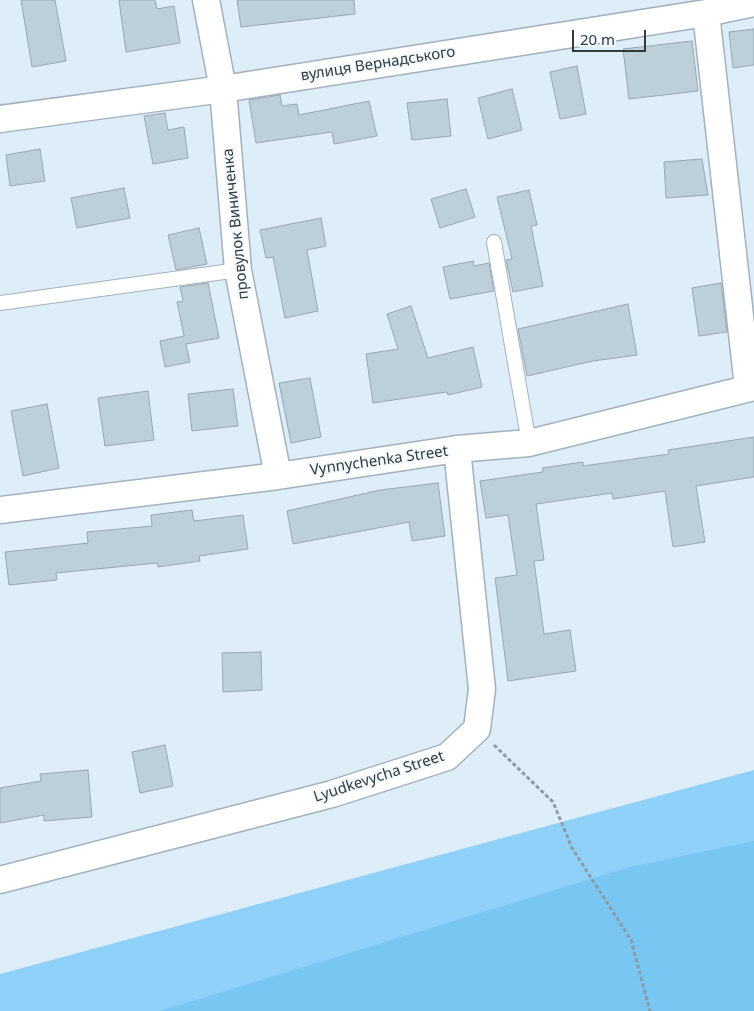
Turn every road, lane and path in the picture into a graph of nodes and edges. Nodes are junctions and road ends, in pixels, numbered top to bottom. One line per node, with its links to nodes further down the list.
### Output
1 (206, 0): 4 (street, провулок Виниченка)
2 (754, 3): 3 (street, вулиця Вернадського)
3 (706, 13): 4 (street, вулиця Вернадського); 9 (street)
4 (223, 89): 5 (street, вулиця Вернадського); 7 (street, провулок Виниченка)
5 (0, 119)
6 (494, 242): 10 (lane)
7 (238, 270): 8 (lane); 12 (street, провулок Виниченка)
8 (0, 303)
9 (751, 387): 10 (street, Vynnychenka Street)
10 (529, 443): 11 (street, Vynnychenka Street)
11 (457, 450): 12 (street, Vynnychenka Street); 14 (street)
12 (278, 476): 13 (street, Vynnychenka Street)
13 (0, 510)
14 (477, 729): 15 (street, Lyudkevycha Street); 16 (path)
15 (0, 880)
16 (650, 1011)

